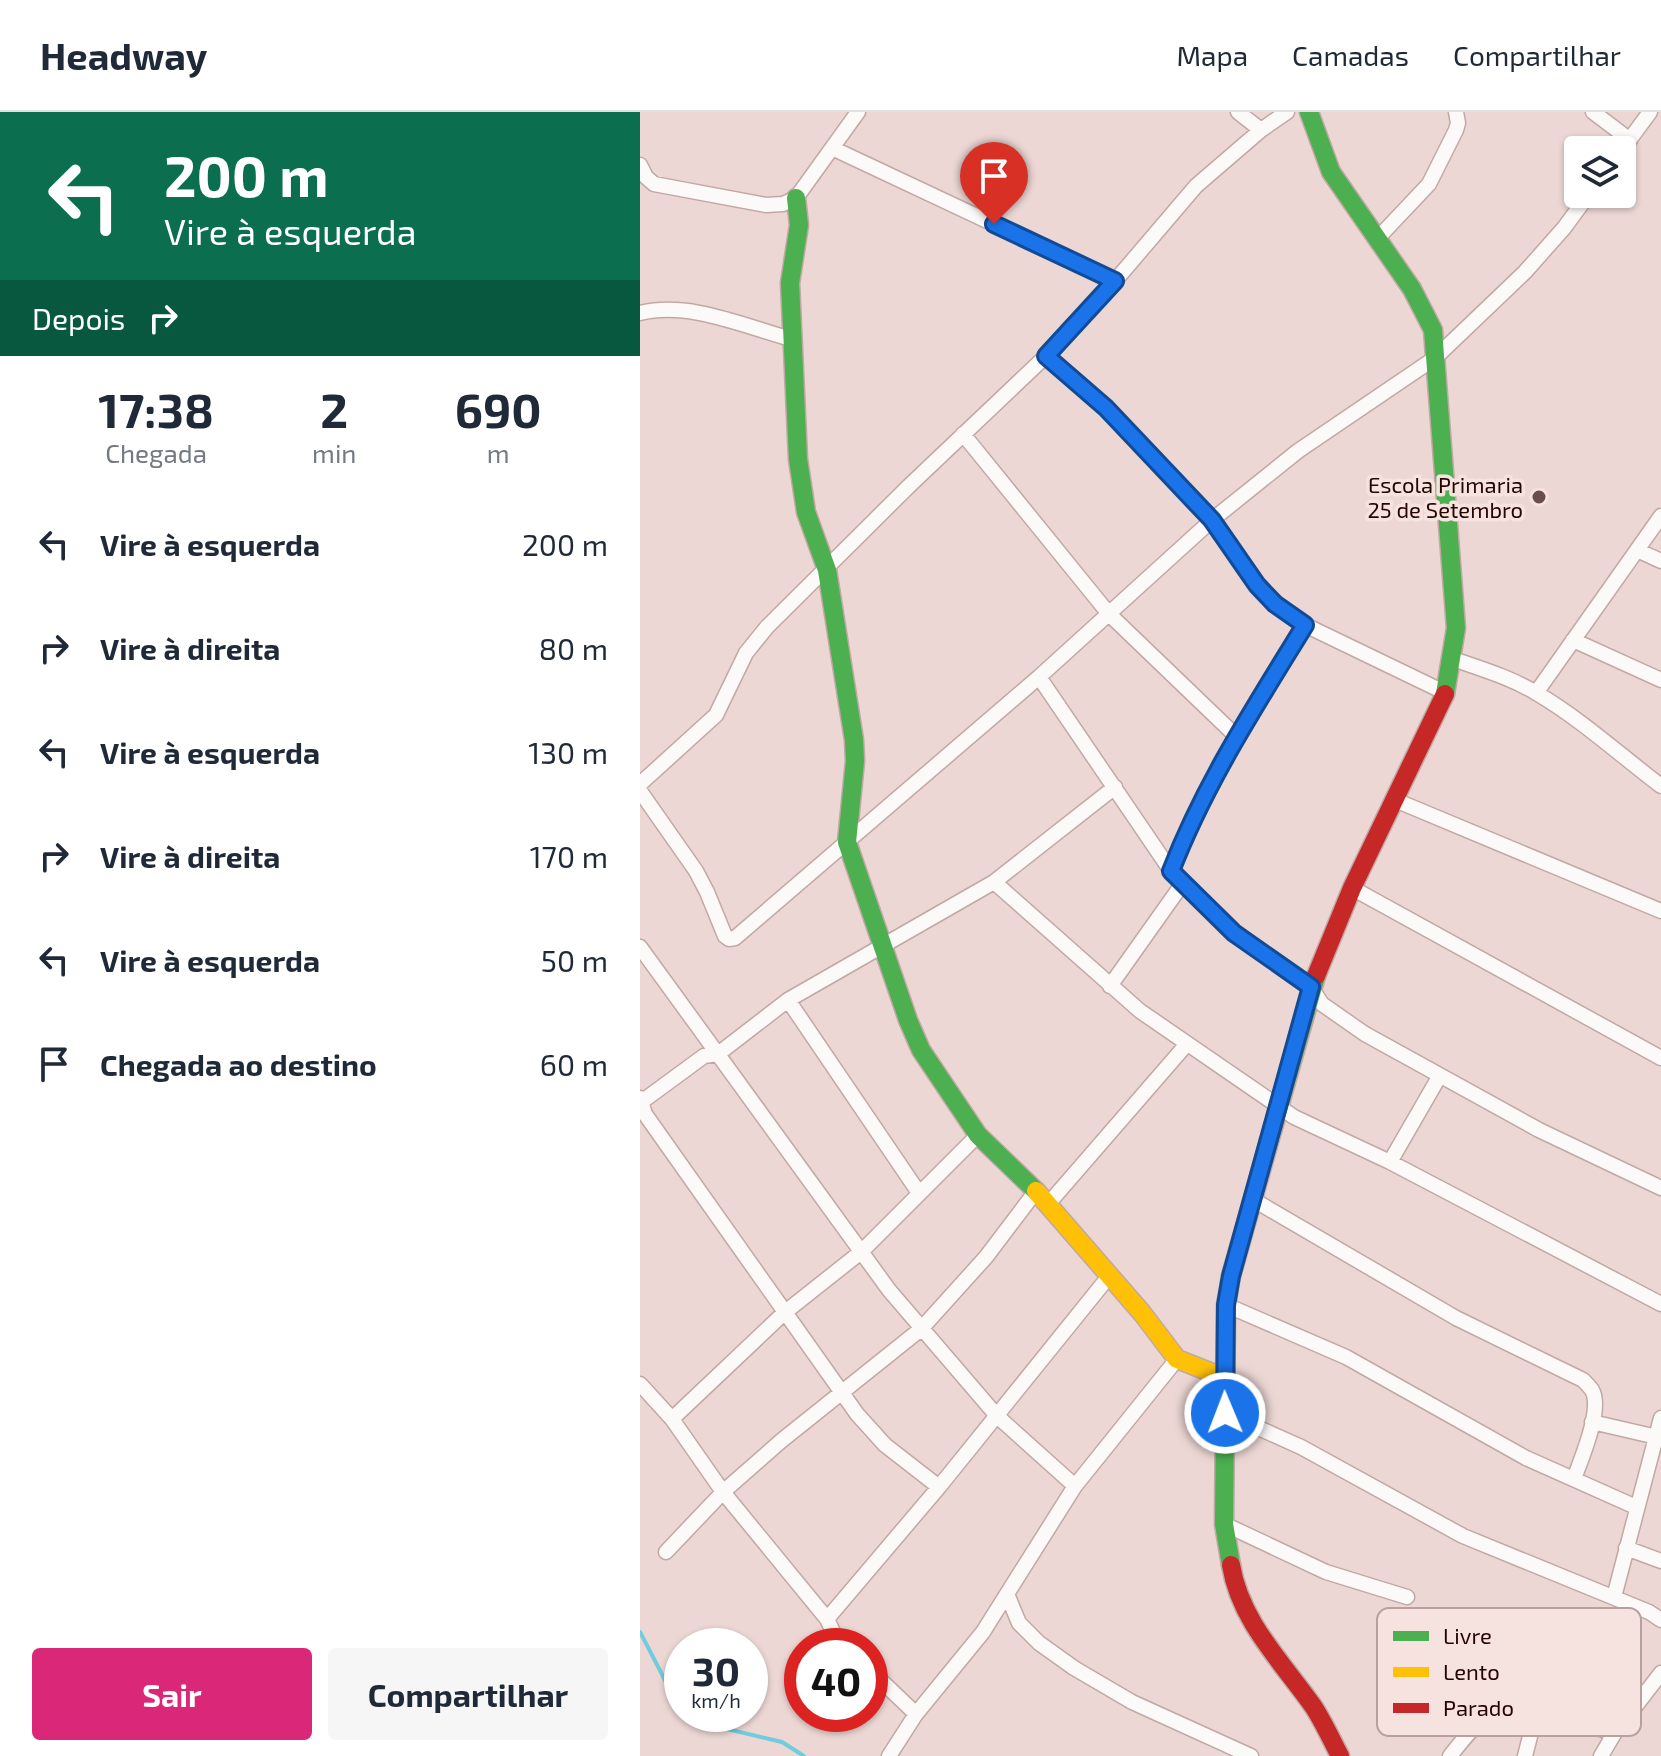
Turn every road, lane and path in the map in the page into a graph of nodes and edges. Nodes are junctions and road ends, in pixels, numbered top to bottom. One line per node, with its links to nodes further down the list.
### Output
1 (858, 112): 11 (street)
2 (1238, 112): 8 (street)
3 (1287, 112): 8 (street)
4 (1309, 112): 15 (street)
5 (1456, 112): 15 (street)
6 (1593, 112): 9 (street)
7 (1650, 112): 10 (street)
8 (1261, 130): 16 (street)
9 (1617, 136)
10 (1633, 136)
11 (832, 148): 13 (street); 16 (street)
12 (640, 165): 13 (street)
13 (796, 198): 18 (street)
14 (1579, 208): 20 (street)
15 (1377, 239): 20 (street)
16 (1115, 281): 19 (street)
17 (640, 313): 18 (street)
18 (791, 339): 26 (street)
19 (1046, 356): 21 (street); 23 (street)
20 (1435, 358): 23 (street); 30 (street)
21 (963, 434): 26 (street); 27 (street)
22 (1661, 516): 24 (street)
23 (1212, 520): 27 (street); 28 (street)
24 (1637, 550): 25 (street); 29 (street)
25 (1661, 561)
26 (827, 570): 36 (street); 41 (street)
27 (1109, 614): 31 (street); 35 (street)
28 (1305, 625): 33 (street); 35 (street)
29 (1573, 640): 32 (street); 34 (street)
30 (1453, 659): 33 (street); 34 (street)
31 (1039, 677): 38 (street); 41 (street)
32 (1661, 680)
33 (1446, 693): 40 (street)
34 (1536, 693): 37 (street)
35 (1236, 736): 42 (street)
36 (640, 784)
37 (1661, 786)
38 (1115, 787): 42 (street); 43 (street)
39 (640, 791): 41 (street)
40 (1395, 800): 45 (street); 46 (street)
41 (847, 842): 47 (street)
42 (1171, 871): 44 (street)
43 (994, 882): 47 (street); 49 (street)
44 (1183, 883): 49 (street); 50 (street)
45 (1352, 888): 50 (street); 54 (street)
46 (1661, 911)
47 (881, 945): 51 (street); 58 (street)
48 (640, 947): 53 (street)
49 (1110, 986): 52 (street)
50 (1311, 987): 55 (street); 57 (street)
51 (788, 1000): 53 (street); 61 (street)
52 (1186, 1045): 57 (street); 62 (street)
53 (718, 1054): 56 (street); 64 (street)
54 (1661, 1058)
55 (1439, 1077): 59 (street); 60 (street)
56 (641, 1100): 68 (street)
57 (1278, 1105): 59 (street); 63 (street)
58 (978, 1135): 61 (street); 62 (street)
59 (1390, 1162): 66 (street)
60 (1661, 1188)
61 (919, 1193): 64 (street)
62 (1042, 1197): 65 (street); 69 (street)
63 (1252, 1199): 67 (street); 78 (street)
64 (861, 1252): 68 (street); 69 (street)
65 (1110, 1275): 70 (street); 75 (street)
66 (1661, 1304)
67 (1226, 1305): 71 (street); 80 (street)
68 (784, 1313): 73 (street); 77 (street)
69 (921, 1329): 73 (street); 75 (street)
70 (1177, 1359): 71 (street); 81 (street)
71 (1225, 1378): 74 (street)
72 (640, 1384): 77 (street)
73 (843, 1391): 82 (street); 83 (street)
74 (1225, 1413): 85 (street); 91 (street)
75 (997, 1416): 81 (street); 82 (street)
76 (1661, 1418): 79 (street)
77 (672, 1419): 83 (street)
78 (1592, 1422): 79 (street); 80 (street)
79 (1658, 1438): 84 (street)
80 (1574, 1479): 84 (street)
81 (1075, 1486): 89 (street)
82 (939, 1487): 94 (street)
83 (723, 1492): 87 (street); 94 (street)
84 (1636, 1507): 86 (street)
85 (1224, 1524): 90 (street); 106 (street)
86 (1626, 1548): 88 (street); 91 (street)
87 (666, 1552)
88 (1661, 1561)
89 (1007, 1594): 100 (street); 105 (street)
90 (1407, 1597)
91 (1614, 1597): 92 (street)
92 (1640, 1608)
93 (1641, 1609): 95 (street)
94 (827, 1619): 96 (street)
95 (1661, 1620)
96 (831, 1628)
97 (1661, 1673): 99 (street)
98 (888, 1687): 100 (street)
99 (1641, 1699)
100 (916, 1714): 104 (street)
101 (1469, 1736): 107 (street)
102 (1530, 1736): 108 (street)
103 (1613, 1736): 109 (street)
104 (889, 1756)
105 (1251, 1756)
106 (1340, 1756)
107 (1450, 1756)
108 (1525, 1756)
109 (1601, 1756)

